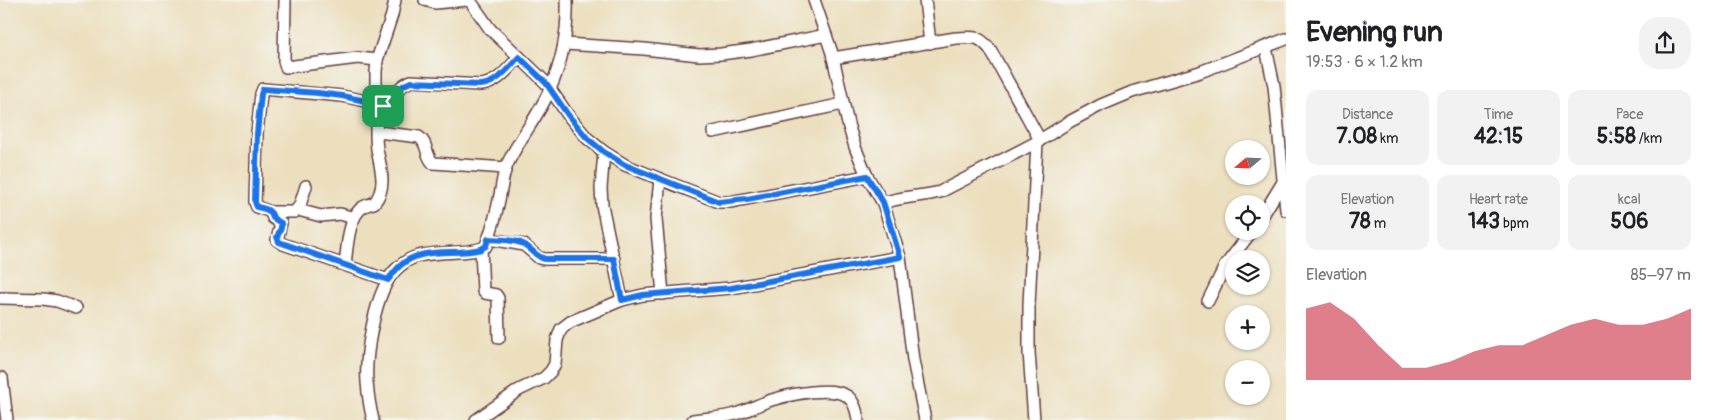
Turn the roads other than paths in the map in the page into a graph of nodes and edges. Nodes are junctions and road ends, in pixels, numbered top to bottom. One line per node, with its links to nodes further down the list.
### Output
1 (285, 0): 15 (street)
2 (395, 0): 15 (street)
3 (425, 0): 7 (street)
4 (567, 0): 11 (street)
5 (814, 0): 8 (street)
6 (925, 0): 10 (street)
7 (472, 1): 13 (street)
8 (826, 35): 11 (street); 14 (street)
9 (1286, 39): 12 (street)
10 (930, 43): 14 (street); 21 (street)
11 (565, 44): 16 (street)
12 (1266, 48): 21 (street); 26 (street)
13 (519, 57): 16 (street); 18 (street)
14 (833, 58): 17 (street)
15 (377, 60): 18 (street)
16 (550, 90): 22 (street); 23 (street)
17 (843, 104): 20 (street); 24 (street)
18 (381, 106): 19 (street); 32 (street)
19 (376, 129): 23 (street); 33 (street)
20 (713, 132)
21 (1038, 141): 28 (street); 54 (street)
22 (604, 152): 25 (street); 38 (street)
23 (506, 168): 34 (street)
24 (867, 176): 25 (street); 28 (street)
25 (660, 179): 41 (street)
26 (1283, 182): 29 (street); 31 (street)
27 (306, 186): 30 (street)
28 (883, 202): 37 (street)
29 (1270, 203)
30 (298, 210): 32 (street); 33 (street)
31 (1286, 210)
32 (271, 212): 39 (street)
33 (354, 218): 39 (street)
34 (488, 239): 36 (street); 38 (street)
35 (1245, 240): 44 (street)
36 (481, 249): 40 (street); 46 (street)
37 (900, 257): 41 (street); 53 (street)
38 (614, 259): 43 (street)
39 (345, 265): 40 (street)
40 (388, 280): 49 (street)
41 (663, 294): 43 (street)
42 (0, 298): 45 (street)
43 (622, 300): 50 (street)
44 (1208, 300)
45 (76, 308)
46 (499, 338)
47 (2, 378): 48 (street)
48 (7, 420)
49 (373, 420)
50 (476, 420)
51 (694, 420): 52 (street)
52 (858, 420)
53 (925, 420)
54 (1034, 420)

